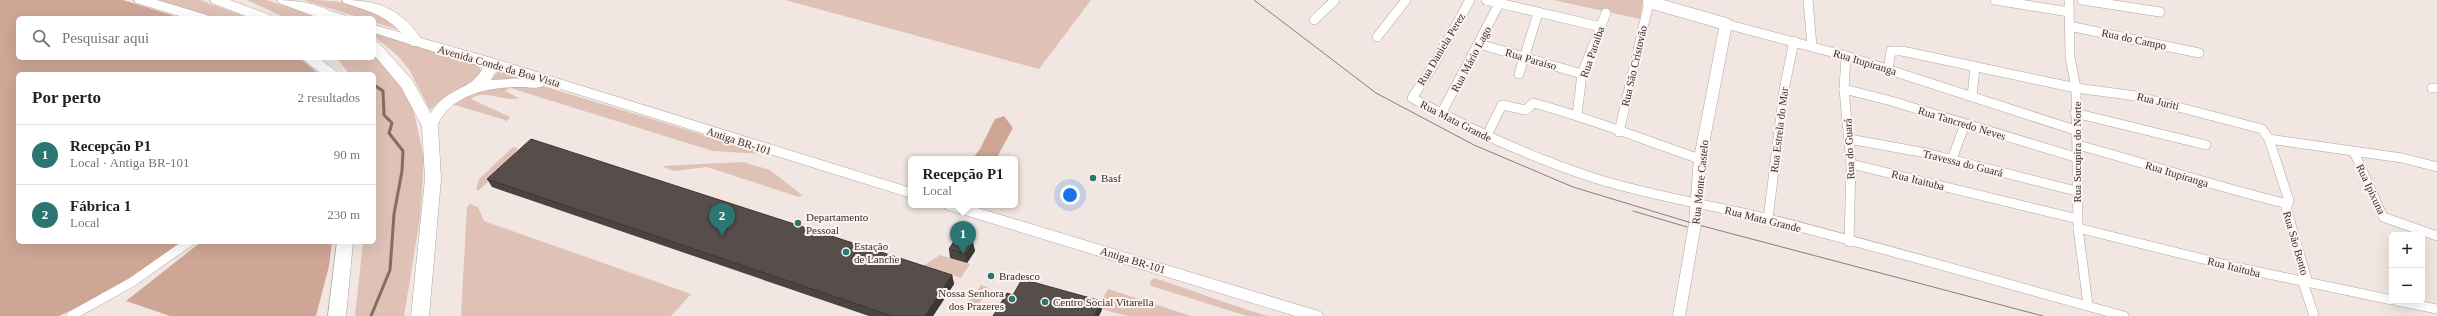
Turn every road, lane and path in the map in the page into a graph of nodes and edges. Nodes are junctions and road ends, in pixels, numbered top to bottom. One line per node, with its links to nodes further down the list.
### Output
1 (141, 0): 20 (highway)
2 (217, 0): 21 (highway)
3 (284, 0): 15 (highway)
4 (349, 0): 31 (highway)
5 (1335, 0): 24 (street)
6 (1406, 0): 29 (street)
7 (1470, 0): 52 (street, Rua Daniela Perez)
8 (1486, 0): 14 (street)
9 (1808, 0): 33 (street)
10 (1995, 0): 16 (street)
11 (2069, 0): 16 (street, Rua Sucupira do Norte)
12 (2082, 0): 17 (street)
13 (1650, 1): 25 (street, Rua Itupiranga); 59 (street, Rua São Cristovão)
14 (1499, 4): 18 (street); 32 (street, Rua Mário Lago)
15 (314, 10): 22 (highway); 23 (main road)
16 (2069, 12): 26 (street, Rua Sucupira do Norte)
17 (2160, 12)
18 (1538, 13): 27 (street); 37 (street)
19 (1606, 13): 27 (street, Rua Paraiba)
20 (195, 16)
21 (260, 16)
22 (326, 16)
23 (334, 16)
24 (1314, 20)
25 (1726, 24): 30 (street, Rua Itupiranga); 67 (street, Rua Monte Castelo)
26 (2069, 26): 35 (street, Rua do Campo); 48 (street, Rua Sucupira do Norte)
27 (1601, 27): 46 (street, Rua Paraiba)
28 (376, 30): 31 (main road, Avenida Conde da Boa Vista)
29 (1377, 37)
30 (1794, 41): 33 (street, Rua Itupiranga); 76 (street, Rua Estrela do Mar)
31 (417, 43): 40 (main road, Avenida Conde da Boa Vista)
32 (1480, 44): 37 (street, Rua Paraiso); 54 (street, Rua Mário Lago)
33 (1812, 46): 36 (street, Rua Itupiranga)
34 (376, 48): 57 (highway)
35 (2199, 53)
36 (1846, 56): 42 (street, Rua Itupiranga); 49 (street, Rua do Guará)
37 (1525, 57): 45 (street); 46 (street, Rua Paraiso)
38 (311, 60): 43 (highway)
39 (320, 60): 44 (highway)
40 (487, 61): 47 (main road, Avenida Conde da Boa Vista); 50 (main road)
41 (1975, 66): 42 (street, Rua Juriti); 48 (street, Rua Juriti); 51 (street)
42 (1888, 70): 51 (street, Rua Itupiranga)
43 (329, 72)
44 (330, 72)
45 (1519, 74)
46 (1582, 74): 55 (street, Rua Paraiba)
47 (568, 86): 50 (main road, Avenida Conde da Boa Vista); 72 (main road, Antiga BR-101)
48 (2076, 88): 53 (street, Rua Sucupira do Norte); 62 (street, Rua Juriti)
49 (1844, 89): 56 (street, Rua Tancredo Neves); 61 (street, Rua do Guará)
50 (459, 94): 57 (main road, Avenida Conde da Boa Vista)
51 (1972, 97): 58 (street, Rua Itupiranga)
52 (1412, 98): 54 (street, Rua Mata Grande)
53 (2075, 113): 58 (street, Rua Sucupira do Norte); 63 (street)
54 (1441, 114): 60 (street, Rua Mata Grande)
55 (1577, 115): 59 (street); 60 (street)
56 (1965, 124): 66 (street, Rua Tancredo Neves); 68 (street)
57 (430, 126): 89 (highway)
58 (2078, 131): 64 (street, Rua Sucupira do Norte)
59 (1619, 132): 67 (street)
60 (1486, 137): 73 (street, Rua Mata Grande)
61 (1849, 139): 68 (street, Travessa do Guará); 69 (street, Rua do Guará)
62 (2269, 139): 65 (street, Rua Juriti); 74 (street, Rua São Bento)
63 (2206, 145)
64 (2078, 146): 66 (street, Rua Sucupira do Norte); 74 (street, Rua Itupiranga)
65 (2354, 152): 70 (street, Rua Juriti); 78 (street, Rua Ipixuna)
66 (2078, 158): 71 (street, Rua Sucupira do Norte)
67 (1700, 159): 73 (street, Rua Monte Castelo)
68 (1952, 159): 71 (street, Travessa do Guará)
69 (1852, 164): 77 (street, Rua Itaituba); 79 (street, Rua do Guará)
70 (2437, 167)
71 (2076, 191): 77 (street, Rua Sucupira do Norte)
72 (908, 192)
73 (1697, 203): 76 (street, Rua Mata Grande); 91 (street, Rua Monte Castelo)
74 (2280, 203): 82 (street, Rua São Bento)
75 (960, 208): 90 (main road, Antiga BR-101)
76 (1768, 220): 79 (street, Rua Mata Grande)
77 (2078, 223): 82 (street, Rua Itaituba); 85 (street, Rua Sucupira do Norte)
78 (2437, 236)
79 (1848, 242): 85 (street, Rua Mata Grande)
80 (186, 244): 87 (street)
81 (345, 244): 88 (highway)
82 (2305, 283): 83 (street, Rua Itaituba); 93 (street, Rua São Bento)
83 (2389, 299)
84 (2412, 304): 86 (street)
85 (2088, 305): 92 (street, Rua Mata Grande)
86 (2437, 309)
87 (71, 316)
88 (337, 316)
89 (420, 316)
90 (1316, 316)
91 (1679, 316)
92 (2124, 316)
93 (2314, 316)

